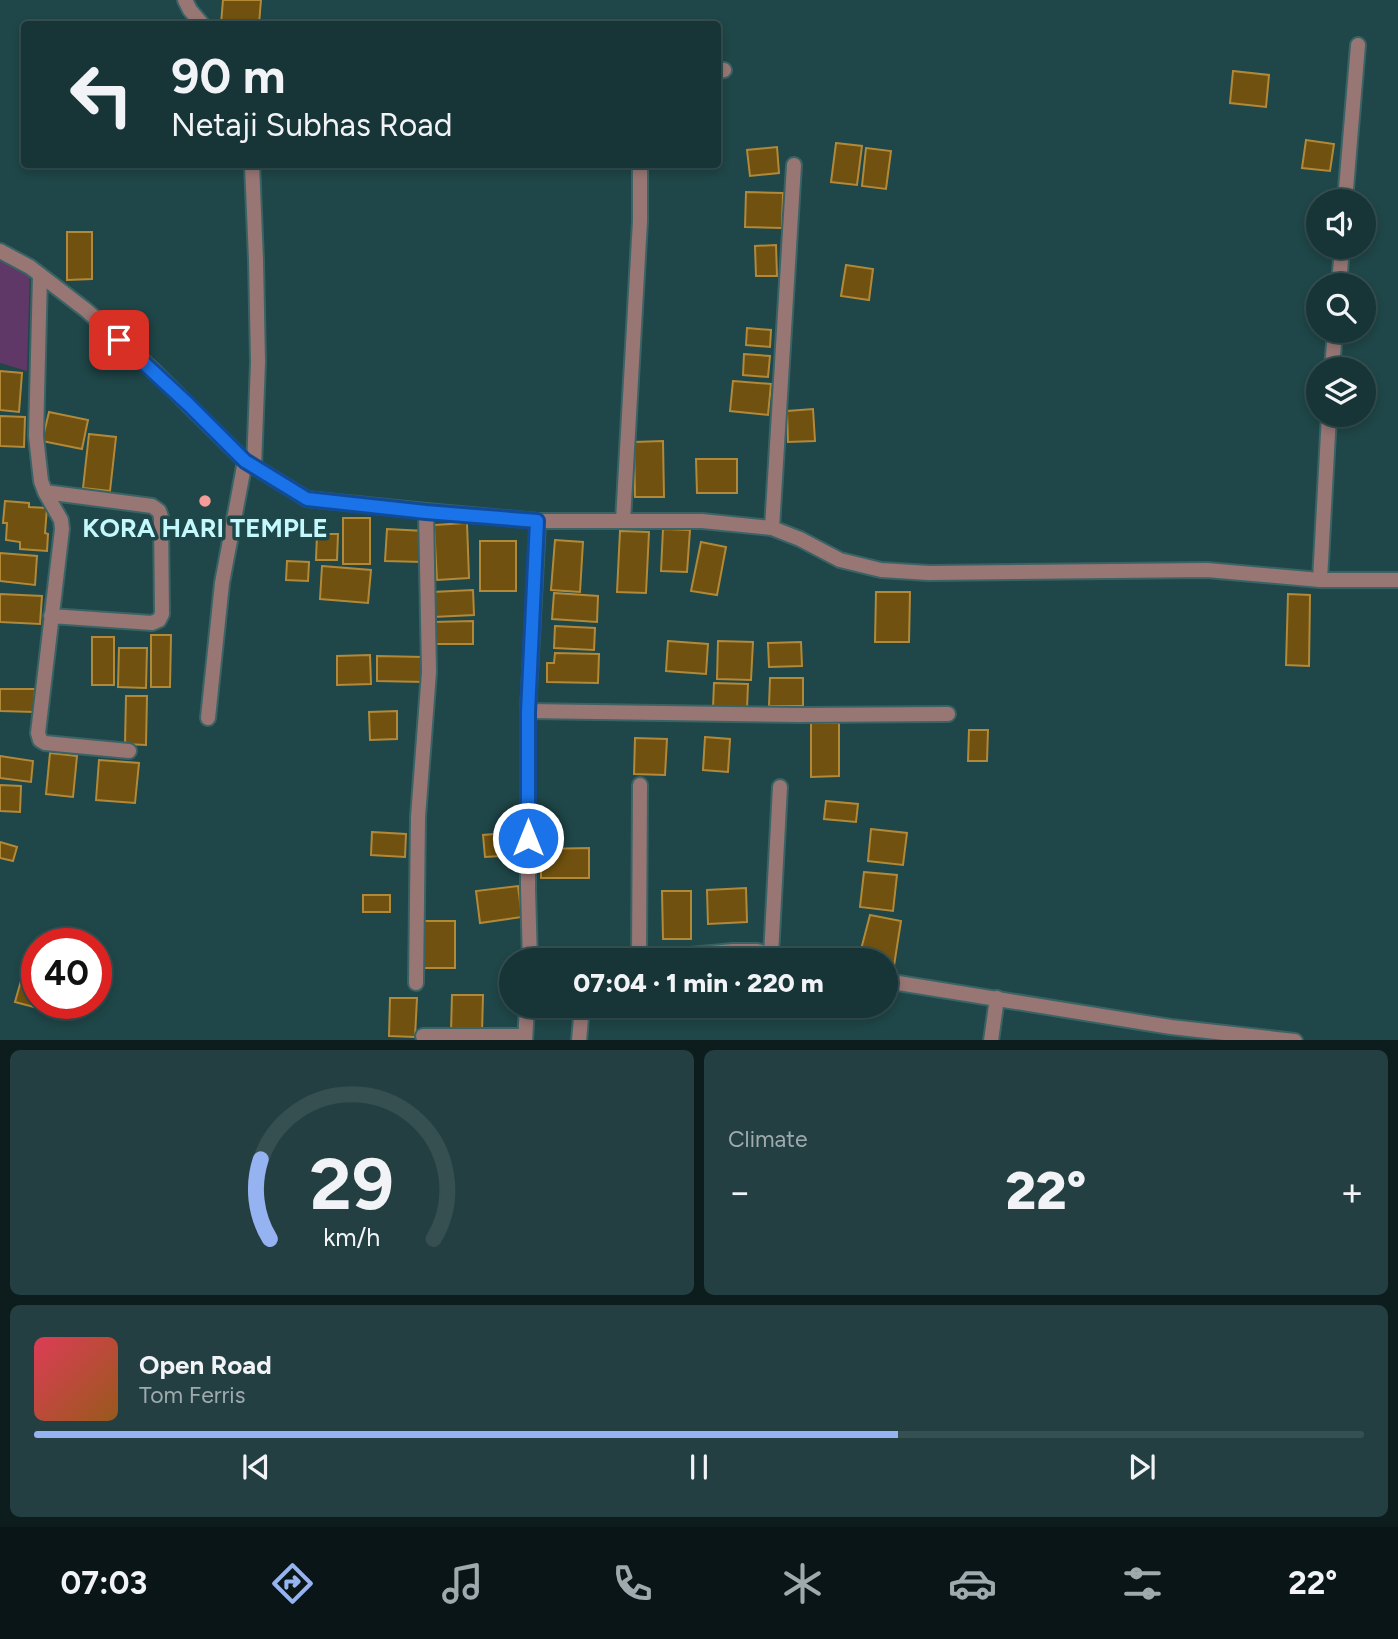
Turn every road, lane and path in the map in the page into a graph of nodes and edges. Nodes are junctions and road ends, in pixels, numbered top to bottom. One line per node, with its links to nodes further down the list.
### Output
1 (185, 0): 2 (street)
2 (199, 21)
3 (1358, 45): 7 (street)
4 (794, 165): 16 (street)
5 (252, 168): 11 (street)
6 (640, 168): 15 (street)
7 (1346, 189)
8 (0, 251): 9 (street)
9 (40, 276): 11 (street); 12 (street)
10 (1328, 427): 17 (street)
11 (250, 464): 13 (street); 22 (street)
12 (45, 492): 19 (street); 19 (street)
13 (426, 512): 14 (street); 29 (street)
14 (537, 521): 15 (street); 20 (street)
15 (623, 521): 16 (street)
16 (772, 528): 17 (street)
17 (1320, 580): 18 (street)
18 (1398, 580)
19 (51, 616): 23 (street)
20 (528, 712): 21 (street); 26 (street)
21 (948, 714)
22 (208, 718)
23 (129, 751)
24 (640, 785): 27 (street)
25 (780, 787): 28 (street)
26 (530, 948)
27 (633, 948)
28 (771, 948)
29 (416, 983)
30 (898, 983): 31 (street)
31 (997, 998): 36 (street); 38 (street)
32 (526, 1018): 35 (street)
33 (581, 1018): 37 (street)
34 (424, 1035): 35 (street)
35 (525, 1038)
36 (1263, 1039)
37 (579, 1040)
38 (991, 1040)

